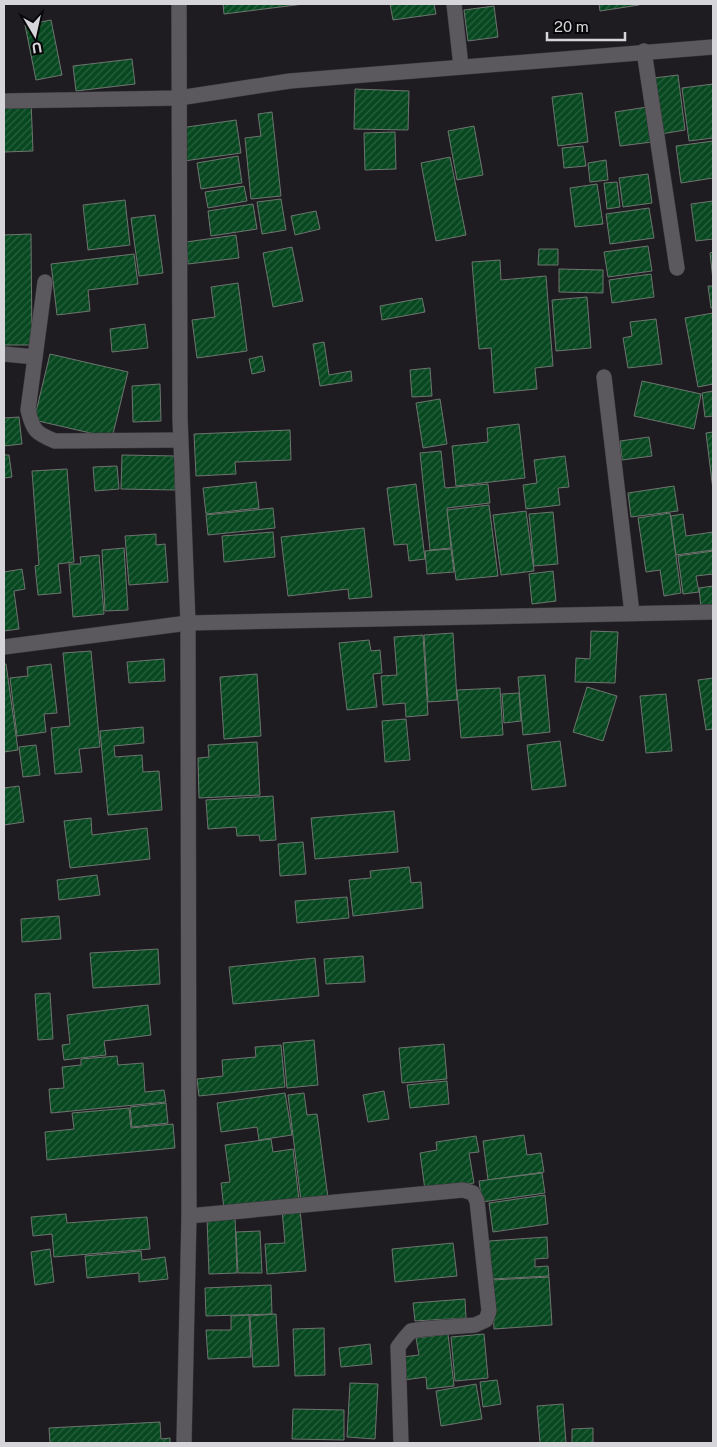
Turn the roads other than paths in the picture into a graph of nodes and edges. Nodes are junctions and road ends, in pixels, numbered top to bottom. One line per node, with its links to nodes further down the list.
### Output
1 (178, 4): 6 (street)
2 (454, 4): 5 (street)
3 (713, 47): 4 (street)
4 (644, 51): 5 (street); 8 (street)
5 (461, 66): 6 (street)
6 (179, 98): 7 (street); 13 (street)
7 (4, 101)
8 (678, 268)
9 (45, 282): 11 (street)
10 (4, 354): 11 (street)
11 (35, 357): 13 (street)
12 (604, 377): 15 (street)
13 (180, 440): 16 (street)
14 (713, 612): 15 (street)
15 (632, 613): 16 (street)
16 (188, 623): 17 (street); 18 (street)
17 (4, 647)
18 (189, 1216): 19 (street); 20 (street)
19 (184, 1443)
20 (401, 1443)

